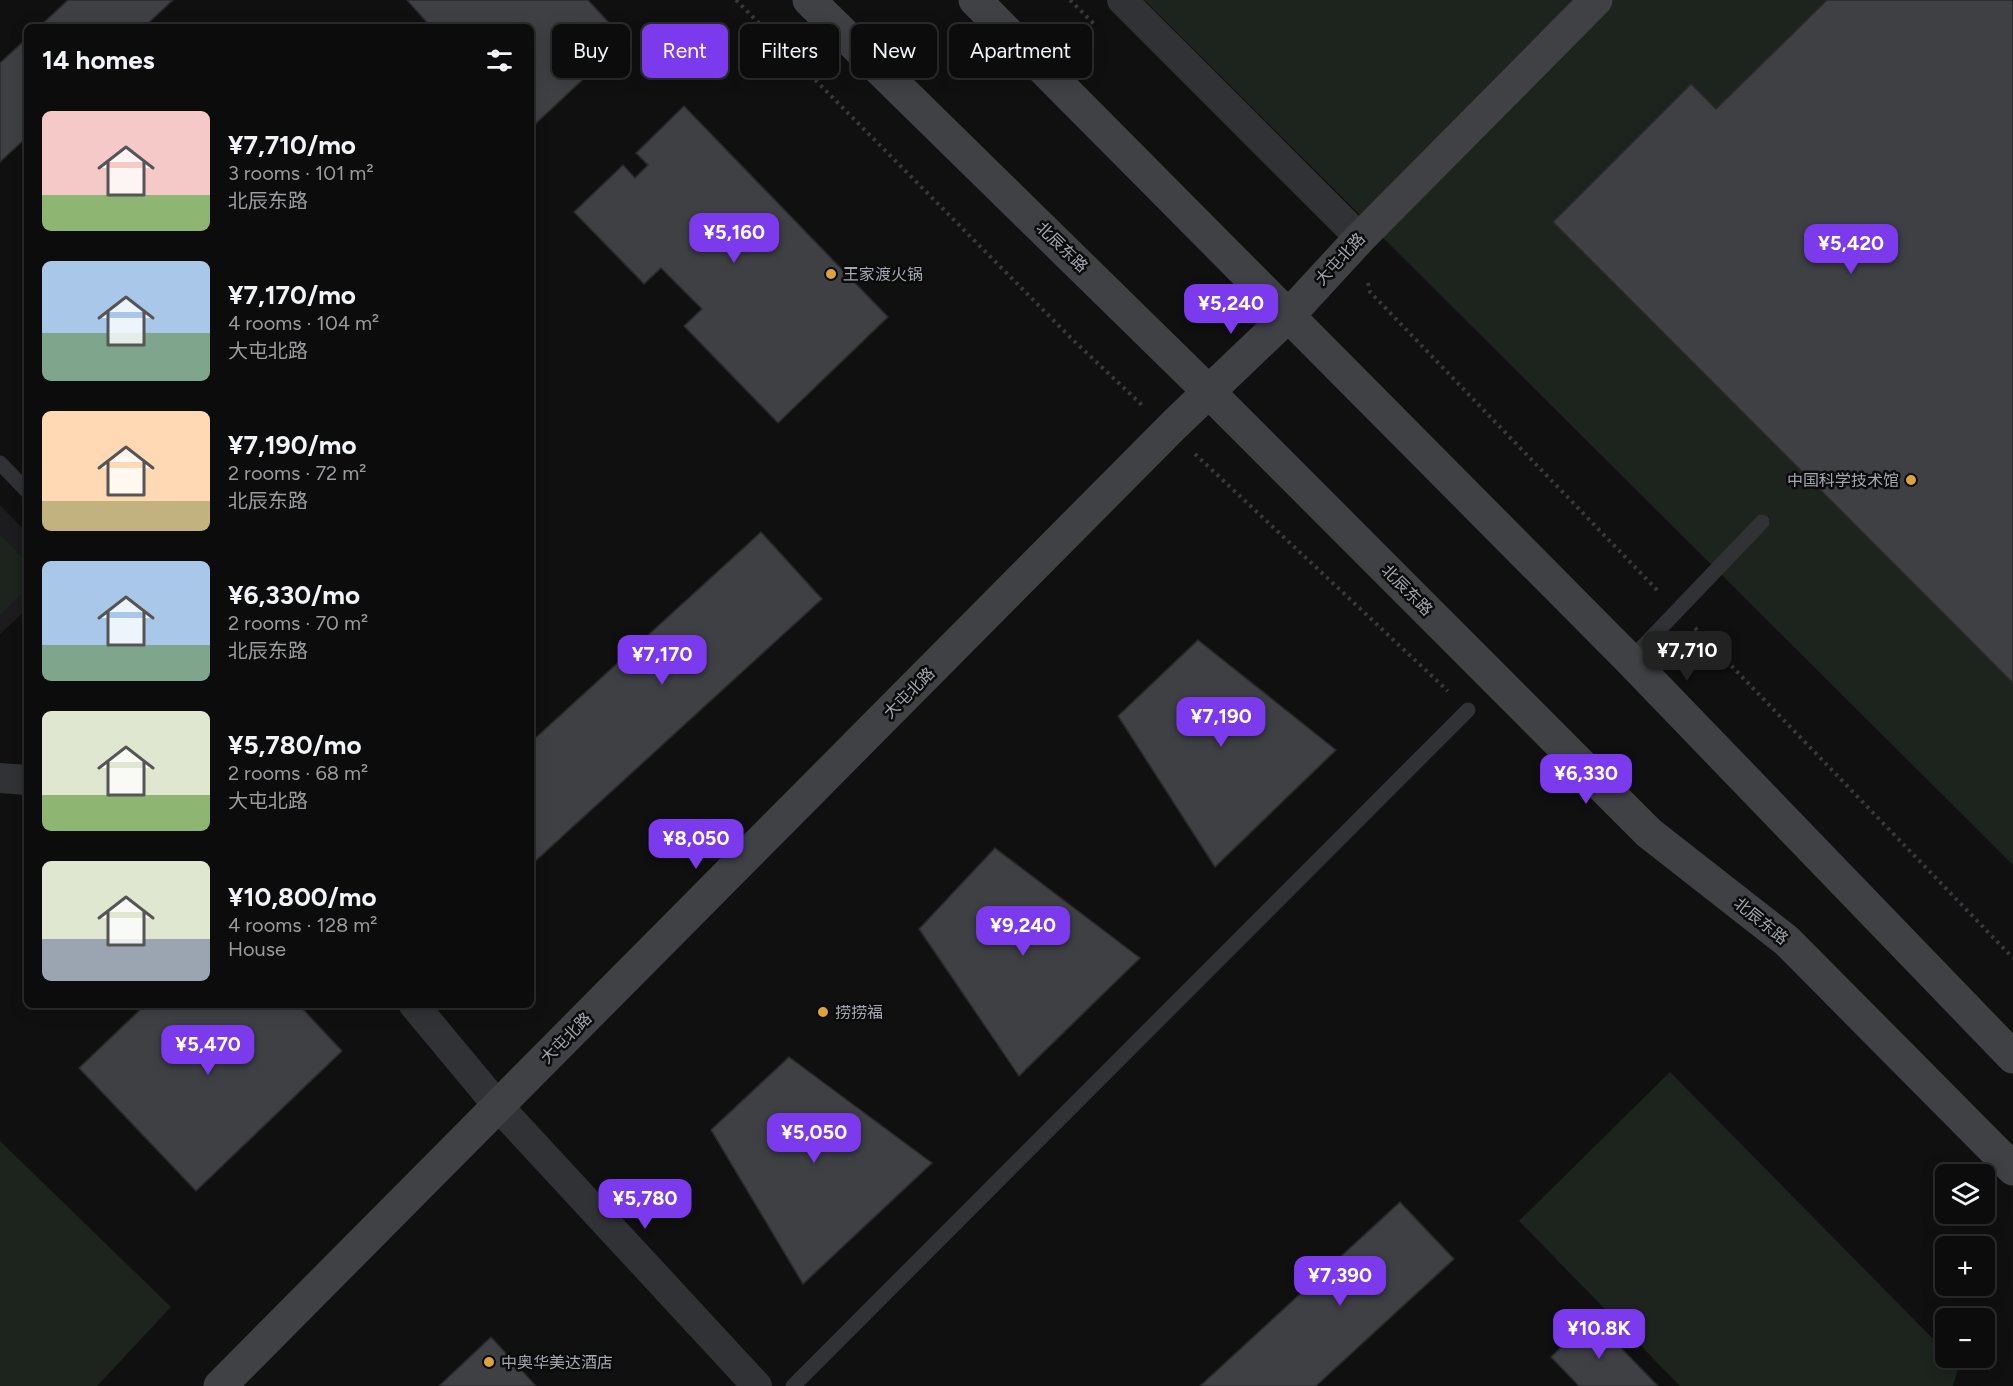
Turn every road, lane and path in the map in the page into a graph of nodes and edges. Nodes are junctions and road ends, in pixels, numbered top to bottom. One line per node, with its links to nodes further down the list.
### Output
1 (809, 0): 7 (main road, 北辰东路)
2 (975, 0): 6 (main road)
3 (1122, 0): 5 (street)
4 (1596, 0): 5 (main road, 大屯北路)
5 (1360, 238): 6 (main road, 大屯北路)
6 (1289, 315): 7 (main road, 大屯北路); 11 (main road)
7 (1208, 391): 17 (main road, 大屯北路); 18 (main road, 北辰东路)
8 (0, 463): 9 (lane)
9 (24, 488)
10 (1762, 522): 11 (lane)
11 (1630, 660): 16 (main road)
12 (1468, 710): 21 (lane)
13 (0, 778): 14 (street)
14 (24, 780)
15 (416, 1008): 17 (street)
16 (2013, 1057)
17 (498, 1106): 19 (main road, 大屯北路); 20 (street)
18 (2013, 1168)
19 (220, 1386)
20 (758, 1386)
21 (794, 1386)

